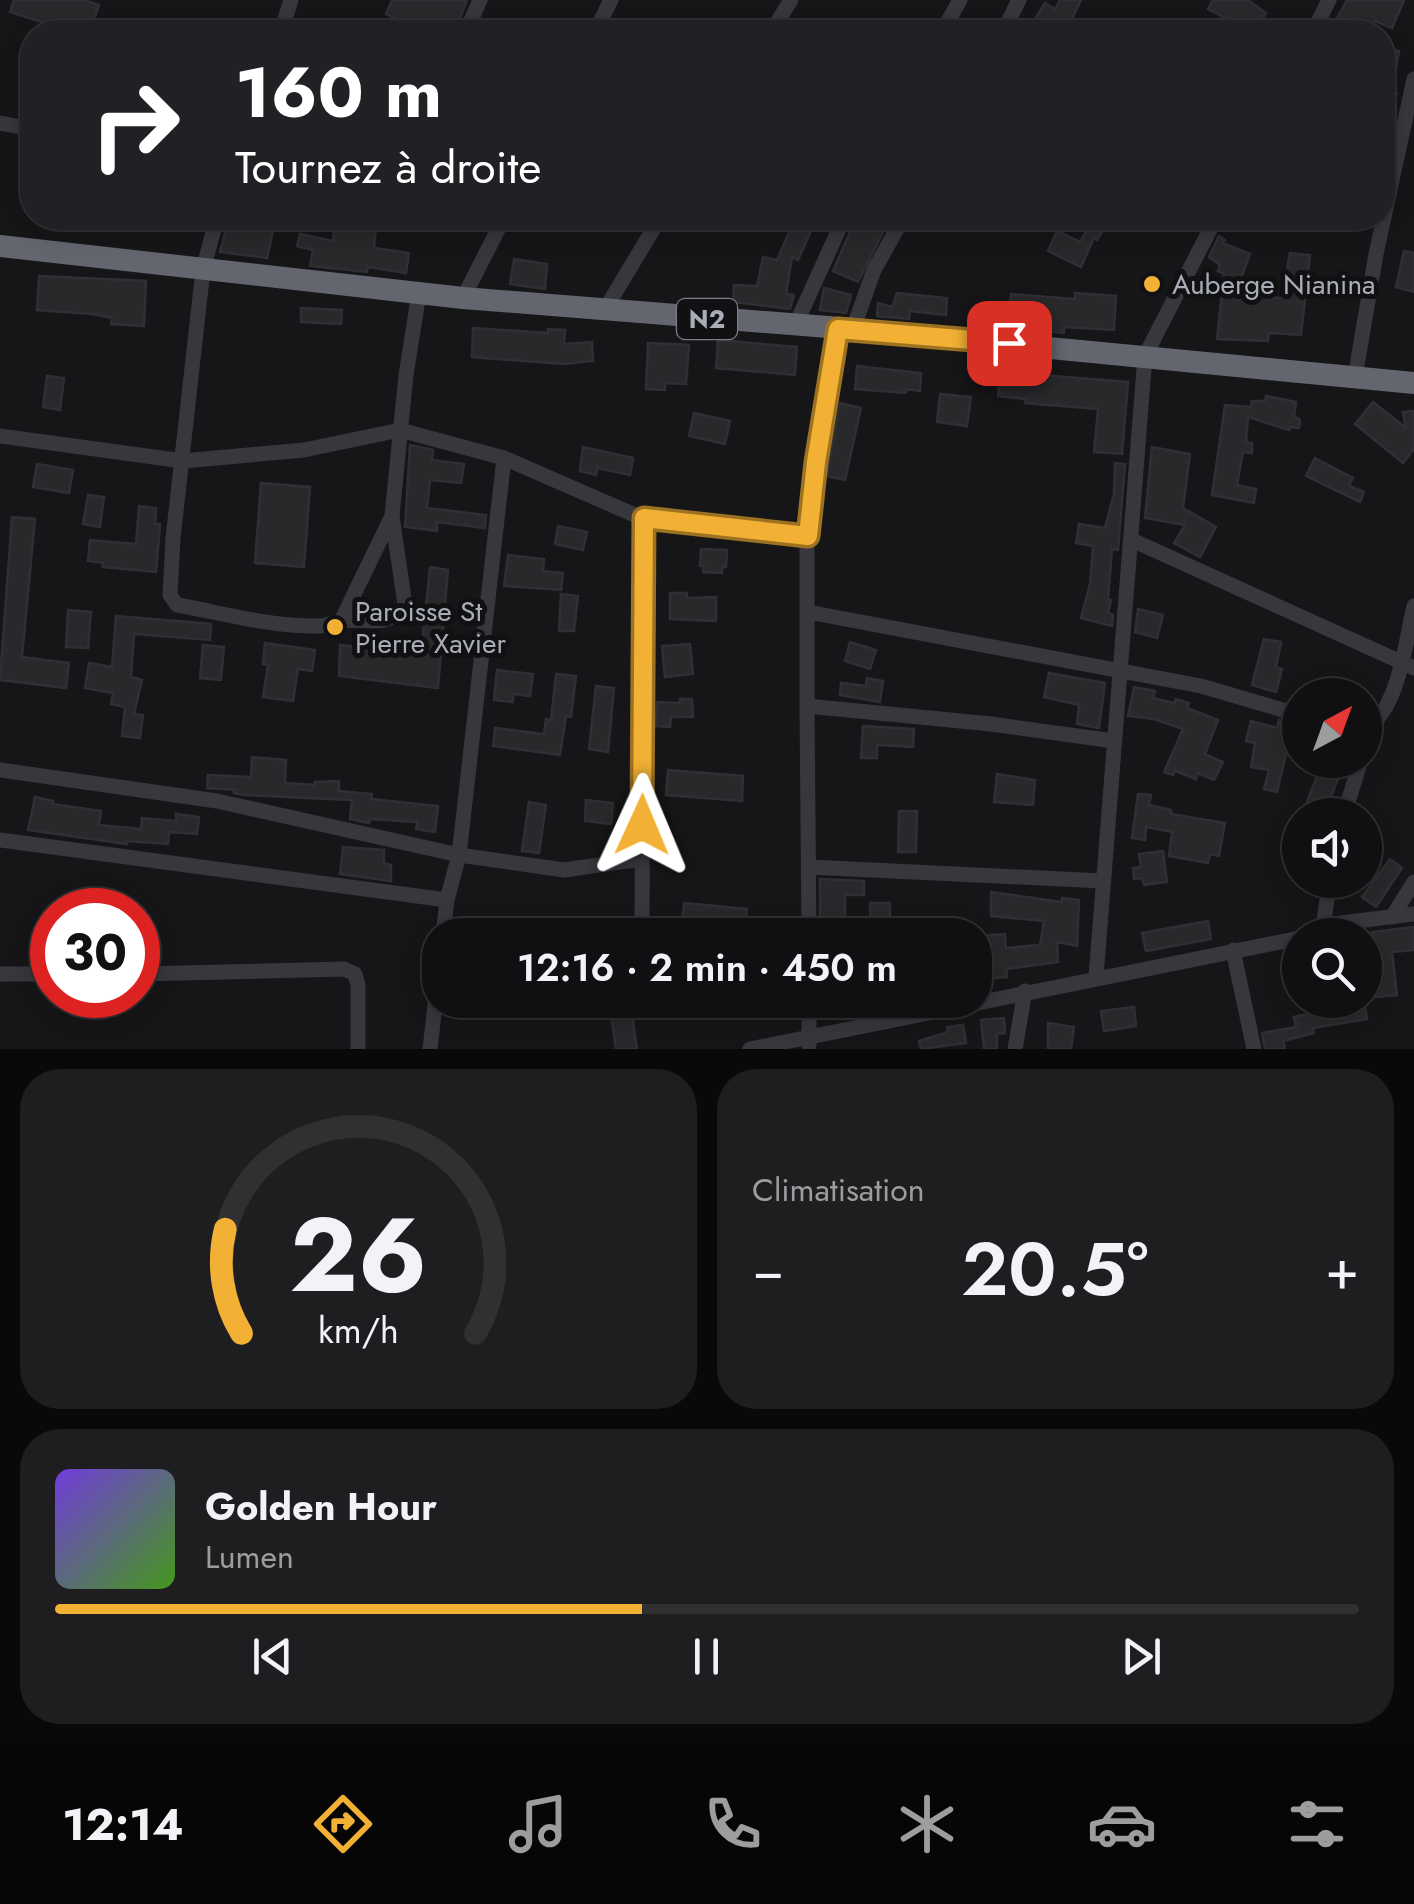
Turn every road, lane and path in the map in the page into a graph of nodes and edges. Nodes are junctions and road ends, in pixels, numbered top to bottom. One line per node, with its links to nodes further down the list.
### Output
1 (1414, 79): 2 (street)
2 (1395, 166)
3 (214, 230): 11 (street)
4 (493, 230): 13 (street)
5 (653, 230): 14 (street)
6 (839, 230): 15 (street)
7 (896, 230): 16 (street)
8 (1210, 230): 17 (street)
9 (1381, 230): 18 (street)
10 (0, 246): 11 (highway, N2)
11 (203, 270): 12 (highway, N2); 23 (street)
12 (419, 293): 13 (highway, N2); 20 (street)
13 (463, 298): 14 (highway, N2)
14 (604, 311): 15 (highway, N2)
15 (796, 326): 16 (highway, N2)
16 (846, 329): 17 (highway, N2); 26 (street)
17 (1145, 356): 18 (highway, N2); 27 (street)
18 (1355, 376): 19 (highway, N2)
19 (1414, 382)
20 (400, 430): 22 (street); 23 (street); 24 (street)
21 (0, 436): 23 (street)
22 (504, 458): 25 (street); 39 (street)
23 (183, 460): 30 (street)
24 (392, 516): 30 (street); 30 (street)
25 (644, 518): 26 (street); 40 (street)
26 (808, 536): 29 (street)
27 (1132, 540): 31 (street); 32 (street)
28 (1414, 606): 31 (street)
29 (808, 612): 32 (street); 33 (street)
30 (341, 620)
31 (1407, 665): 34 (street)
32 (1120, 673): 35 (street); 36 (street)
33 (807, 706): 36 (street); 41 (street)
34 (1382, 708)
35 (1282, 710)
36 (1114, 741): 42 (street)
37 (0, 770): 39 (street)
38 (0, 840): 44 (street)
39 (460, 854): 40 (street); 44 (street)
40 (641, 860): 48 (street)
41 (809, 866): 42 (street); 49 (street)
42 (1103, 881): 56 (street)
43 (1414, 882): 46 (street)
44 (447, 900): 47 (street)
45 (1414, 914): 46 (street)
46 (1392, 916): 50 (street)
47 (445, 918)
48 (642, 918)
49 (809, 918)
50 (1377, 918)
51 (1282, 941): 52 (street)
52 (1233, 950): 56 (street); 65 (street)
53 (160, 973): 61 (street)
54 (0, 974): 55 (street)
55 (30, 974)
56 (1096, 977): 57 (street)
57 (1025, 991): 60 (street); 64 (street)
58 (434, 1018): 62 (street)
59 (809, 1018): 60 (street)
60 (809, 1044): 63 (street)
61 (358, 1049)
62 (430, 1049)
63 (750, 1049)
64 (1015, 1049)
65 (1254, 1049)

